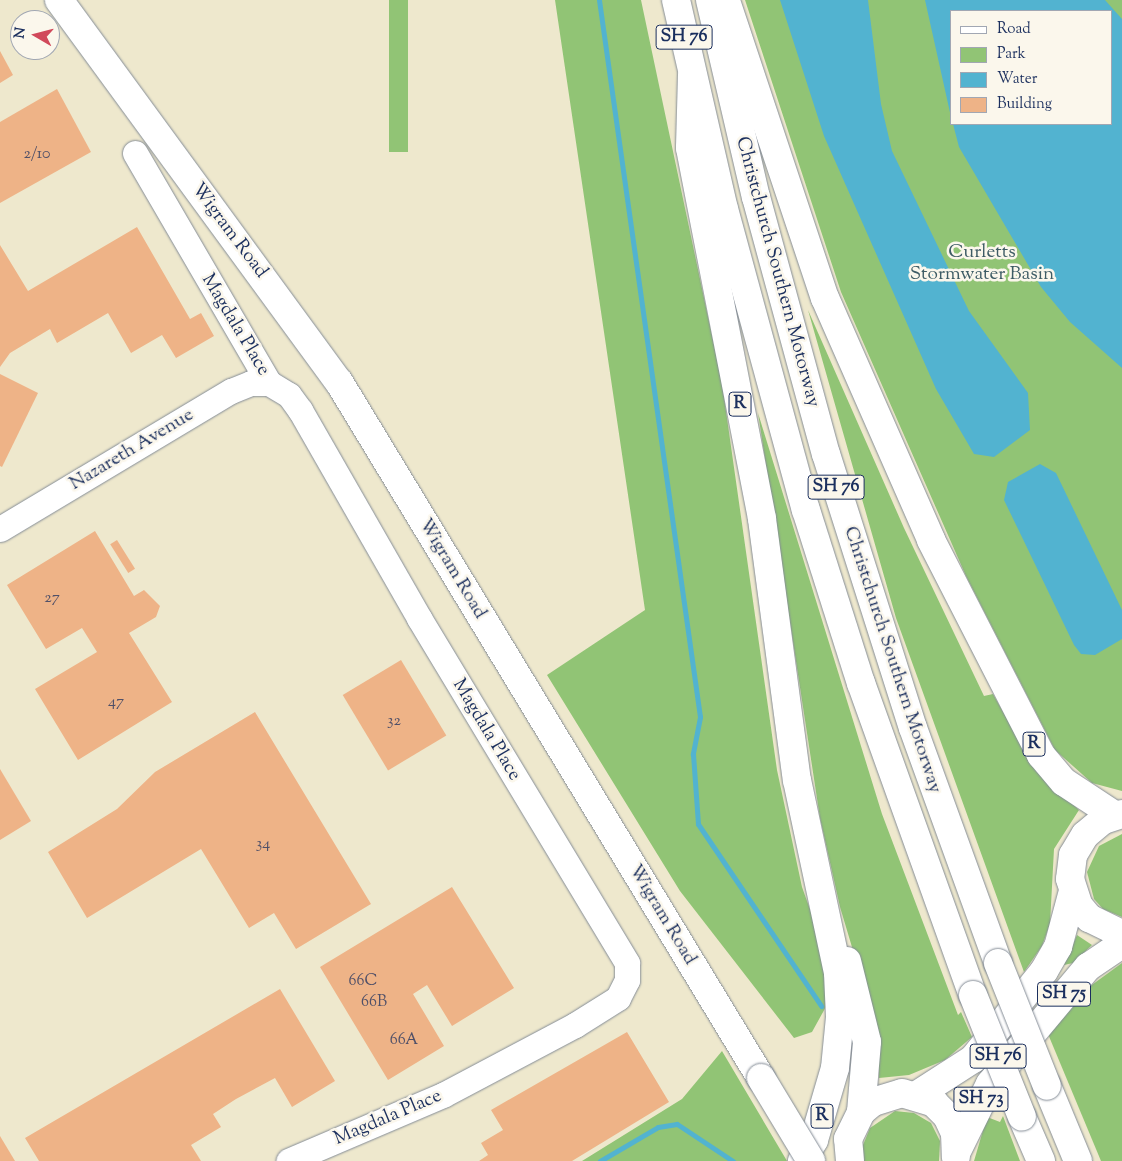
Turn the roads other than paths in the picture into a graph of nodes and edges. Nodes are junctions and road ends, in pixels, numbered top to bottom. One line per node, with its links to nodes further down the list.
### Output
1 (59, 0): 22 (main road, Wigram Road, bridge)
2 (676, 0): 5 (main road, Christchurch Southern Motorway / SH 76)
3 (710, 0): 24 (main road, Christchurch Southern Motorway / SH 76, bridge)
4 (726, 0): 9 (main road, R)
5 (692, 75): 11 (main road, R); 23 (main road, Christchurch Southern Motorway / SH 76, bridge)
6 (134, 153): 7 (street, Magdala Place)
7 (269, 383): 8 (street, Nazareth Avenue); 20 (street, Magdala Place)
8 (0, 529)
9 (1118, 814): 10 (main road, SH 75)
10 (1072, 891): 12 (main road); 14 (main road, SH 75)
11 (827, 908): 17 (main road); 21 (main road, R)
12 (1122, 934)
13 (1122, 944): 15 (main road, SH 75)
14 (1003, 1023): 16 (main road, SH 73)
15 (1015, 1053): 18 (main road, SH 73)
16 (917, 1095): 17 (main road); 18 (main road)
17 (861, 1112): 19 (main road)
18 (956, 1156)
19 (847, 1159)
20 (288, 1161)
21 (802, 1161)
22 (811, 1161)
23 (1041, 1161)
24 (1078, 1161)

